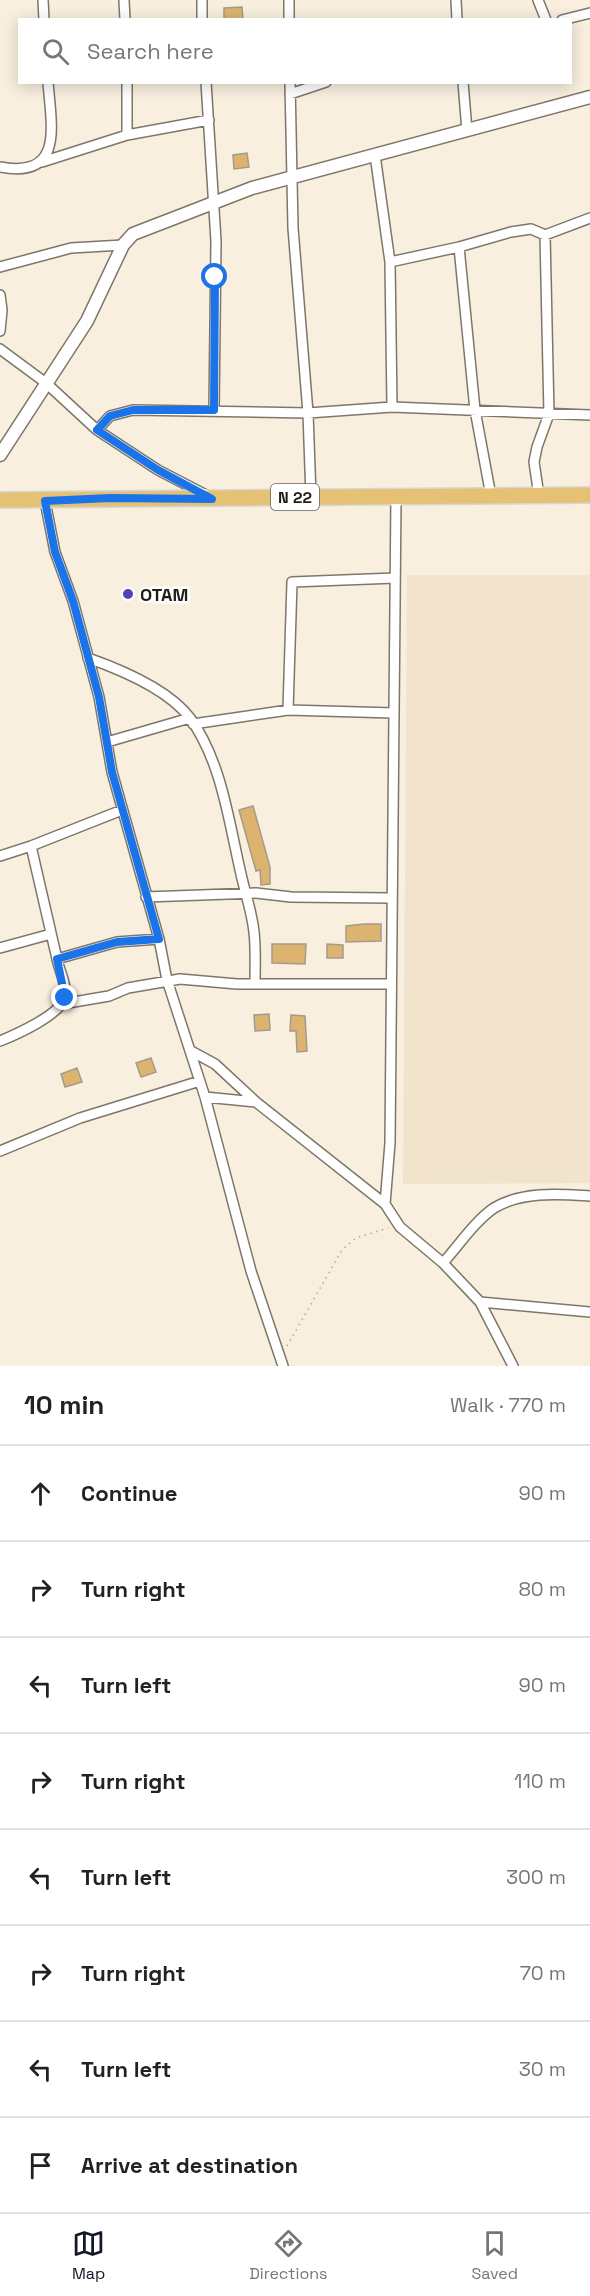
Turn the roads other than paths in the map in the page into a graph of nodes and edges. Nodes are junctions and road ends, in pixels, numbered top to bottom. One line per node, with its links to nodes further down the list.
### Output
1 (43, 0): 8 (street)
2 (124, 0): 9 (street)
3 (202, 0): 10 (street)
4 (289, 0): 11 (street)
5 (456, 0): 12 (street)
6 (538, 0): 13 (street)
7 (590, 14): 14 (street)
8 (44, 18)
9 (125, 18)
10 (202, 18)
11 (289, 18)
12 (457, 18)
13 (545, 18)
14 (571, 18)
15 (48, 84): 27 (street)
16 (127, 84): 25 (street)
17 (206, 84): 23 (street)
18 (290, 84): 21 (street)
19 (319, 84): 21 (street)
20 (463, 84): 24 (street)
21 (290, 93): 29 (street)
22 (590, 97): 24 (street)
23 (209, 120): 25 (street); 30 (street)
24 (468, 131): 26 (street)
25 (127, 135): 27 (street)
26 (375, 155): 29 (street); 35 (street)
27 (42, 162): 28 (street)
28 (0, 167)
29 (292, 177): 30 (street); 44 (street)
30 (212, 202): 33 (street); 42 (street)
31 (590, 218): 32 (street)
32 (545, 235): 34 (street); 45 (street)
33 (123, 245): 36 (street); 40 (street)
34 (459, 248): 35 (street); 43 (street)
35 (390, 262): 41 (street)
36 (0, 267)
37 (0, 295): 38 (street)
38 (0, 331)
39 (0, 350): 40 (street)
40 (46, 383): 47 (street); 48 (street)
41 (392, 407): 43 (street); 44 (street)
42 (214, 410): 44 (street); 47 (street)
43 (475, 410): 45 (street); 50 (street)
44 (308, 413): 52 (street)
45 (549, 414): 46 (street); 51 (street)
46 (590, 415)
47 (97, 430): 54 (street)
48 (0, 455)
49 (590, 495): 51 (main road, N 22)
50 (491, 496): 51 (main road, N 22); 53 (main road, N 22)
51 (539, 496)
52 (311, 497): 53 (main road, N 22); 54 (main road, N 22)
53 (396, 497): 57 (street)
54 (212, 499): 56 (main road, N 22)
55 (0, 500): 56 (main road, N 22)
56 (45, 501): 58 (street)
57 (395, 578): 59 (street); 60 (street)
58 (88, 658): 61 (street); 62 (street)
59 (288, 710): 60 (street); 61 (street)
60 (394, 713): 68 (street)
61 (191, 721): 62 (street); 66 (street)
62 (107, 742): 63 (street)
63 (122, 810): 64 (street); 67 (street)
64 (31, 846): 65 (street); 69 (street)
65 (0, 856)
66 (245, 893): 67 (street); 68 (street); 74 (street)
67 (146, 897): 70 (street)
68 (391, 898): 75 (street)
69 (51, 934): 71 (street); 72 (street)
70 (159, 939): 72 (street); 73 (street)
71 (0, 948)
72 (57, 959): 76 (street)
73 (167, 980): 74 (street); 76 (street); 78 (street)
74 (255, 982): 75 (street)
75 (391, 984): 84 (street)
76 (62, 1004): 77 (street)
77 (0, 1041)
78 (191, 1051): 79 (street); 81 (street)
79 (200, 1081): 80 (street); 82 (street)
80 (205, 1097): 81 (street); 88 (street)
81 (256, 1102): 84 (street)
82 (0, 1151)
83 (590, 1196): 85 (street)
84 (385, 1204): 85 (street)
85 (443, 1263): 86 (street)
86 (480, 1302): 87 (street); 89 (street)
87 (590, 1312)
88 (282, 1362)
89 (513, 1366)

